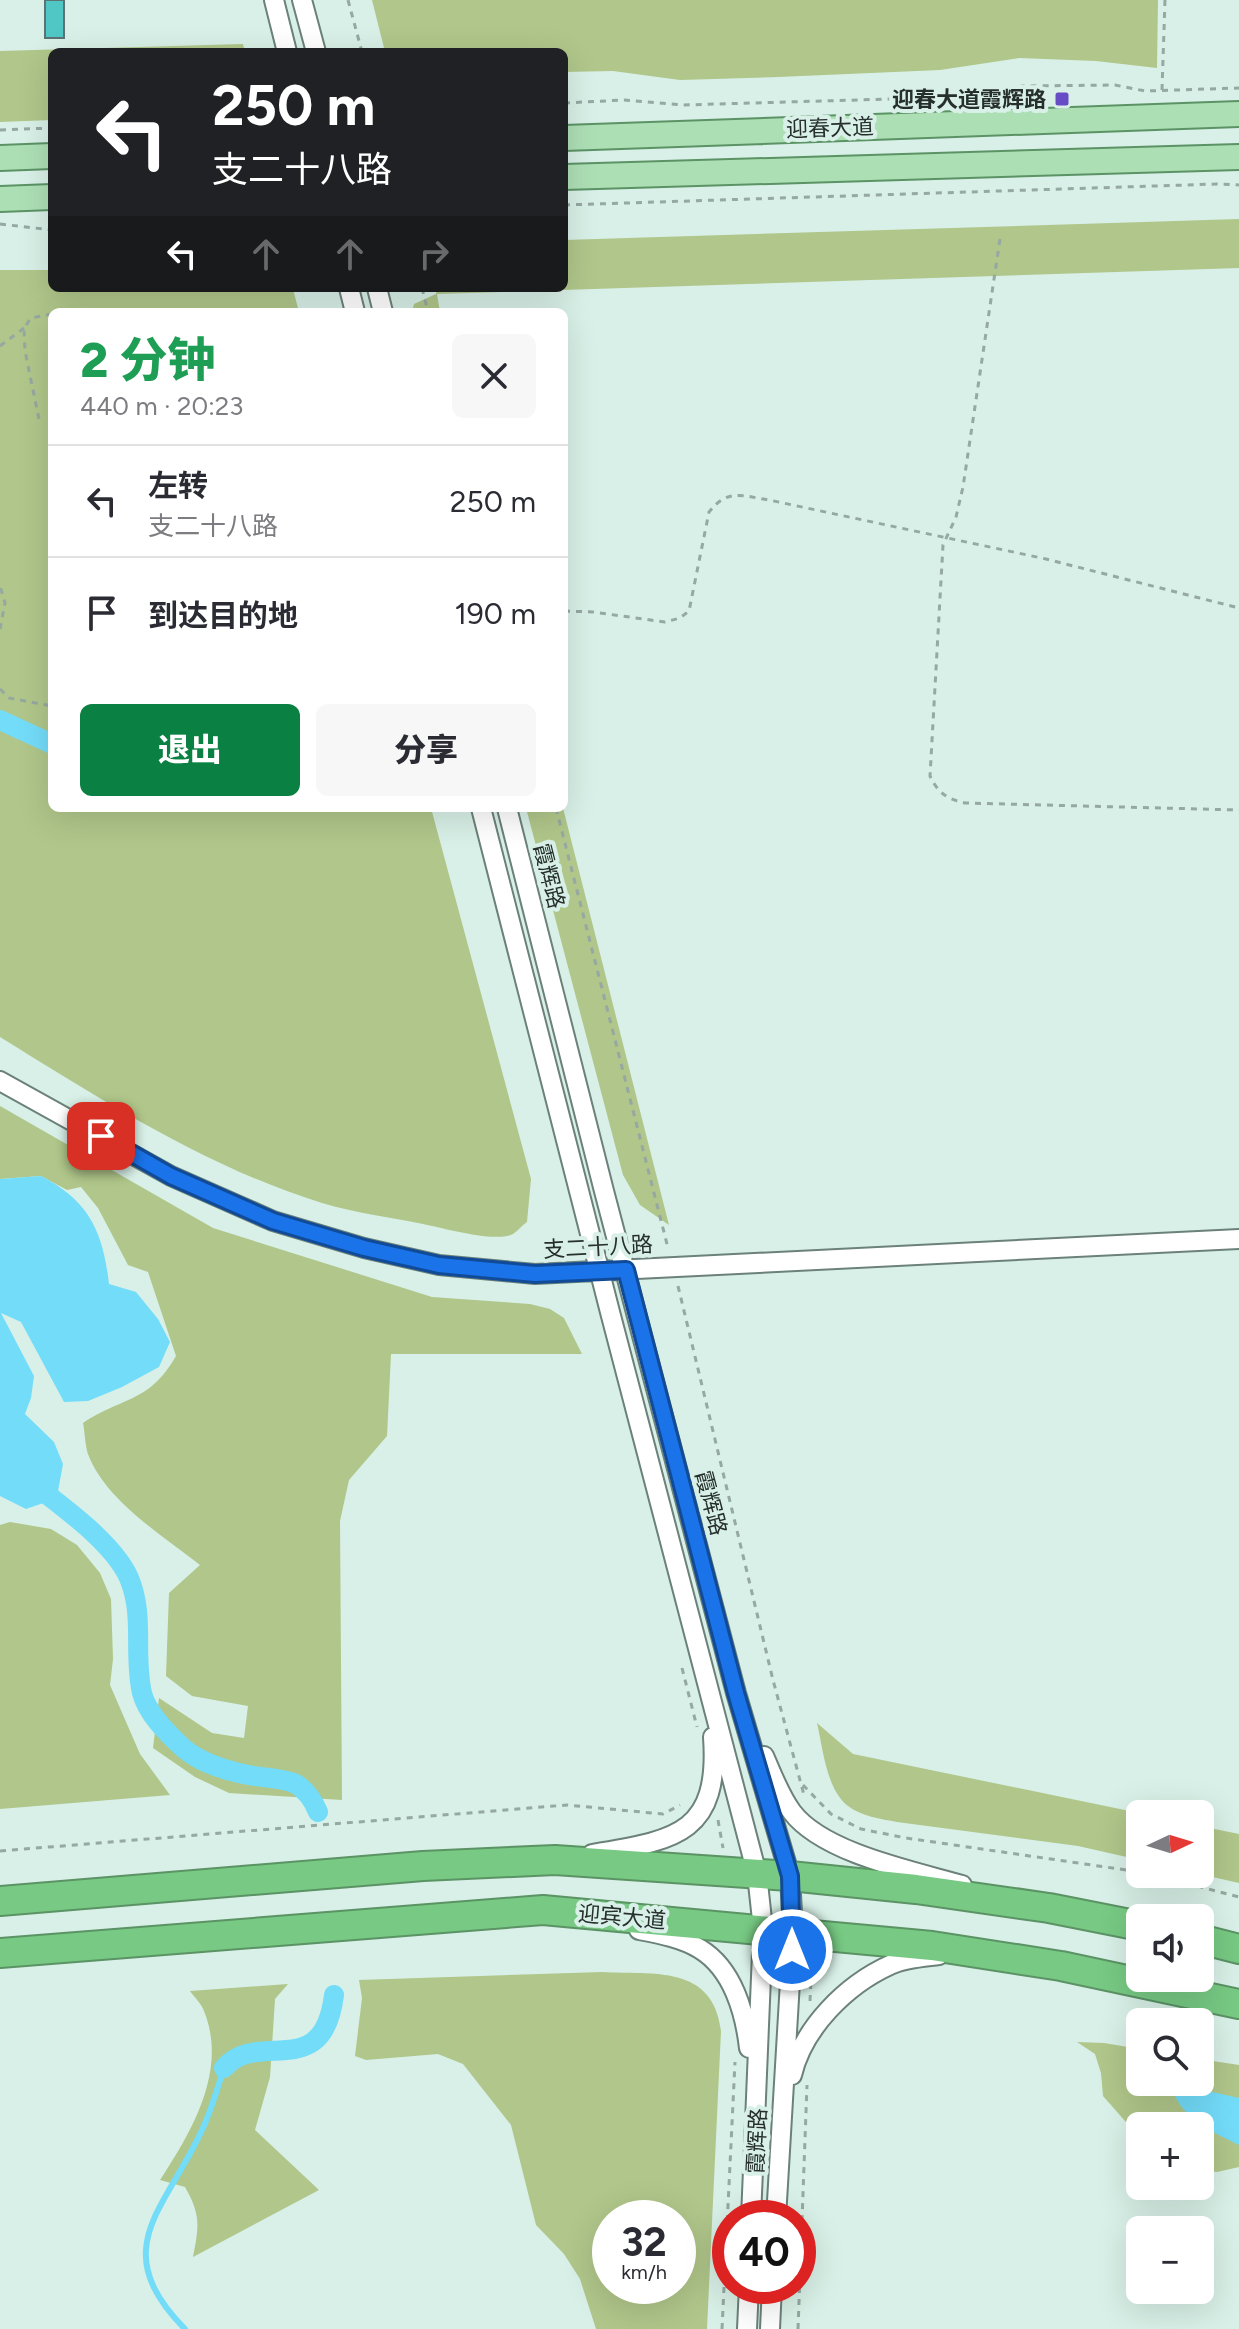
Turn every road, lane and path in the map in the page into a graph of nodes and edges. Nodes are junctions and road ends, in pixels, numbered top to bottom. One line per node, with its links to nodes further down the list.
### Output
1 (274, 0): 5 (street)
2 (302, 0): 6 (street)
3 (348, 0): 7 (path)
4 (1165, 0): 9 (path)
5 (286, 48)
6 (315, 48)
7 (361, 48)
8 (1239, 88): 9 (path)
9 (1162, 90): 10 (path)
10 (568, 103)
11 (1239, 114): 14 (main road, 迎春大道)
12 (48, 128): 13 (path)
13 (0, 130)
14 (568, 138)
15 (48, 156): 17 (main road)
16 (1239, 157): 18 (main road, 迎春大道)
17 (0, 158)
18 (568, 177)
19 (1239, 185): 22 (path)
20 (48, 197): 21 (main road)
21 (0, 199)
22 (568, 205)
23 (0, 224): 24 (path)
24 (48, 230)
25 (1000, 239): 30 (path)
26 (48, 315): 27 (path)
27 (24, 328): 28 (path); 29 (path)
28 (0, 346)
29 (39, 419)
30 (946, 537): 32 (path); 33 (path); 37 (path)
31 (0, 586): 34 (path)
32 (1239, 608)
33 (568, 611)
34 (0, 629)
35 (0, 689): 36 (path)
36 (48, 705)
37 (1239, 810)
38 (482, 812): 45 (street, 霞辉路)
39 (508, 812): 44 (street, 霞辉路)
40 (557, 812): 43 (path)
41 (0, 1081): 45 (street, 支二十八路)
42 (1239, 1239): 43 (street, 支二十八路)
43 (673, 1267): 44 (street, 支二十八路); 50 (path)
44 (626, 1270): 45 (street, 支二十八路); 47 (street, 霞辉路)
45 (599, 1271): 48 (street, 霞辉路)
46 (679, 1654): 49 (path)
47 (736, 1693): 59 (street, 霞辉路); 64 (street)
48 (711, 1698): 51 (street); 58 (street, 霞辉路)
49 (698, 1731)
50 (801, 1782): 52 (path); 56 (path)
51 (712, 1786): 55 (street); 57 (path)
52 (805, 1796)
53 (682, 1804): 54 (path)
54 (0, 1851)
55 (555, 1860): 57 (highway); 62 (highway)
56 (1126, 1870)
57 (727, 1872): 58 (highway)
58 (757, 1874): 59 (highway); 65 (street, 霞辉路)
59 (790, 1876): 64 (highway); 66 (street, 霞辉路)
60 (1205, 1888): 61 (path)
61 (1239, 1897)
62 (0, 1901)
63 (543, 1910): 65 (highway, 迎宾大道); 69 (highway, 迎宾大道); 76 (street)
64 (1126, 1923)
65 (763, 1929): 66 (highway, 迎宾大道); 76 (street, 霞辉路)
66 (803, 1932): 70 (highway, 迎宾大道); 72 (path); 75 (street, 霞辉路)
67 (1214, 1943): 68 (highway)
68 (1239, 1949)
69 (0, 1953)
70 (996, 1956): 71 (highway, 迎宾大道); 72 (street)
71 (1239, 2004)
72 (809, 2035): 75 (street)
73 (735, 2060): 81 (path)
74 (808, 2076): 84 (path)
75 (783, 2113): 78 (street, 霞辉路)
76 (756, 2115): 77 (street, 霞辉路)
77 (752, 2200)
78 (777, 2200)
79 (748, 2304): 82 (street)
80 (771, 2304): 83 (street)
81 (722, 2329)
82 (747, 2329)
83 (770, 2329)
84 (798, 2329)

